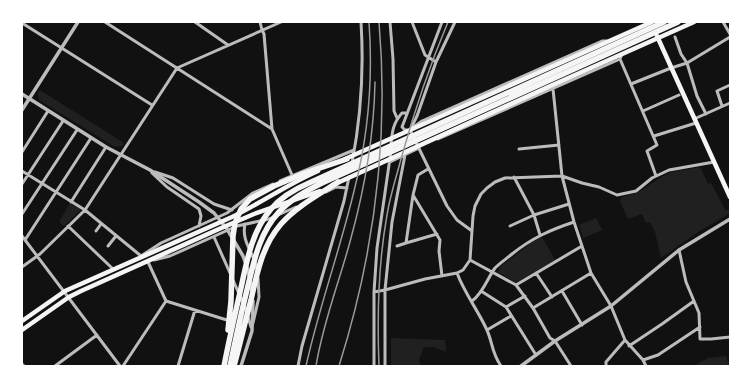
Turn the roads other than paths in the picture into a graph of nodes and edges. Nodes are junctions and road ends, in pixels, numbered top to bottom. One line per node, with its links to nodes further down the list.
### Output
1 (78, 22): 23 (street)
2 (105, 22): 28 (street)
3 (195, 22): 22 (street)
4 (260, 22): 17 (street)
5 (281, 22): 17 (street)
6 (362, 22): 58 (street)
7 (390, 22): 45 (street)
8 (412, 22): 25 (street)
9 (442, 22): 25 (street)
10 (455, 22): 26 (street)
11 (651, 22): 20 (main road); 21 (main road)
12 (664, 22): 151 (highway)
13 (678, 22): 152 (highway)
14 (694, 22): 20 (main road)
15 (723, 22): 18 (street)
16 (22, 23): 23 (street)
17 (262, 30): 22 (street); 49 (street)
18 (730, 35): 27 (street)
19 (675, 37): 27 (street)
20 (658, 39): 24 (main road); 29 (main road)
21 (610, 42): 47 (street); 62 (main road)
22 (228, 45): 28 (street)
23 (62, 47): 35 (street); 37 (street)
24 (621, 56): 30 (street); 32 (main road)
25 (428, 57): 26 (street); 42 (street)
26 (436, 62): 44 (street)
27 (687, 64): 29 (street); 43 (street)
28 (177, 68): 37 (street); 49 (street)
29 (671, 68): 30 (street); 48 (main road)
30 (631, 84): 41 (street)
31 (730, 85): 38 (street)
32 (551, 88): 54 (street); 56 (street); 73 (main road)
33 (22, 94): 35 (street)
34 (679, 95): 41 (street)
35 (29, 99): 39 (street); 40 (street)
36 (730, 103): 38 (street)
37 (152, 105): 60 (street)
38 (722, 106): 43 (street)
39 (22, 110)
40 (48, 111): 46 (street); 59 (street)
41 (643, 111): 52 (street)
42 (407, 113): 45 (street); 51 (street)
43 (706, 114): 48 (street)
44 (417, 116): 47 (street); 51 (street)
45 (397, 118): 63 (street)
46 (63, 121): 50 (street); 68 (street)
47 (422, 121): 51 (street)
48 (695, 121): 52 (street); 64 (main road)
49 (272, 129): 69 (street)
50 (77, 130): 53 (street); 74 (street)
51 (410, 130): 56 (street)
52 (654, 136): 71 (street)
53 (91, 138): 55 (street); 77 (street)
54 (559, 145): 57 (street); 70 (street)
55 (106, 147): 60 (street); 80 (street)
56 (418, 148): 61 (street); 65 (street)
57 (519, 149)
58 (354, 150): 69 (street); 76 (street)
59 (22, 152)
60 (121, 155): 66 (street); 82 (street)
61 (405, 155): 63 (street); 119 (street)
62 (347, 158): 87 (main road); 151 (highway)
63 (390, 162): 123 (street)
64 (714, 162): 71 (street); 79 (main road)
65 (428, 169): 78 (street); 95 (street)
66 (150, 170): 83 (street); 92 (street); 140 (street)
67 (22, 171): 68 (street)
68 (28, 175): 74 (street); 75 (street)
69 (292, 175): 83 (street)
70 (562, 176): 71 (street); 72 (street); 81 (street)
71 (656, 176)
72 (514, 177): 85 (street); 95 (street)
73 (338, 182): 110 (main road); 153 (highway)
74 (42, 183): 77 (street); 84 (street)
75 (22, 184)
76 (347, 188): 90 (street); 155 (street)
77 (56, 193): 80 (street); 101 (street)
78 (413, 195): 96 (street); 102 (street)
79 (730, 197)
80 (71, 202): 82 (street)
81 (569, 204): 85 (street); 88 (street)
82 (85, 210): 89 (street); 91 (street)
83 (232, 210): 87 (street)
84 (22, 214)
85 (534, 215): 93 (street); 97 (street)
86 (730, 219): 106 (street)
87 (214, 222): 92 (street); 108 (main road)
88 (574, 222): 97 (street); 105 (street)
89 (101, 224): 94 (street); 99 (street)
90 (245, 224): 100 (street); 140 (street)
91 (68, 226): 107 (street); 112 (street)
92 (199, 226): 108 (street)
93 (510, 226)
94 (96, 231)
95 (472, 231): 109 (street)
96 (437, 234): 102 (street); 117 (street)
97 (540, 235): 113 (street)
98 (22, 236): 101 (street)
99 (116, 236): 103 (street); 108 (street)
100 (214, 237): 110 (street); 140 (street)
101 (26, 240): 107 (street)
102 (406, 243): 104 (street)
103 (108, 246)
104 (397, 246)
105 (582, 246): 114 (street); 116 (street)
106 (679, 250): 129 (street); 130 (street)
107 (37, 256): 111 (street); 120 (street)
108 (140, 256): 112 (main road)
109 (470, 260): 113 (street); 115 (street)
110 (148, 262): 125 (main road); 127 (street)
111 (22, 267)
112 (112, 269): 120 (main road)
113 (493, 272): 118 (street); 121 (street)
114 (536, 272): 118 (street); 126 (street)
115 (457, 273): 117 (street); 128 (street)
116 (591, 273): 122 (street); 130 (street)
117 (442, 276): 119 (street)
118 (516, 284): 124 (street)
119 (385, 290): 123 (street); 157 (street)
120 (65, 291): 125 (street); 135 (main road)
121 (481, 291): 128 (street); 131 (street)
122 (562, 291): 126 (street); 136 (street)
123 (374, 292): 156 (street)
124 (525, 296): 131 (street); 132 (street)
125 (69, 297): 138 (main road); 141 (street)
126 (552, 297): 132 (street)
127 (166, 301): 133 (street); 149 (street)
128 (472, 301): 139 (street)
129 (694, 301): 137 (street); 145 (street)
130 (611, 306): 136 (street); 143 (street)
131 (506, 307): 134 (street)
132 (533, 308): 144 (street)
133 (195, 310): 140 (street); 150 (street)
134 (511, 316): 139 (street); 146 (street)
135 (22, 321)
136 (582, 325): 144 (street)
137 (700, 327): 142 (street); 147 (street)
138 (22, 330)
139 (487, 330): 158 (street)
140 (252, 331): 154 (street)
141 (97, 335): 148 (street); 149 (street)
142 (730, 337)
143 (625, 340): 145 (street); 161 (street)
144 (555, 342): 146 (street); 160 (street)
145 (629, 346): 147 (street)
146 (536, 355): 159 (street)
147 (643, 360): 162 (street)
148 (55, 366)
149 (121, 366)
150 (178, 366)
151 (224, 366)
152 (230, 366)
153 (234, 366)
154 (241, 366)
155 (298, 366)
156 (374, 366)
157 (385, 366)
158 (501, 366)
159 (521, 366)
160 (571, 366)
161 (606, 366)
162 (646, 366)

